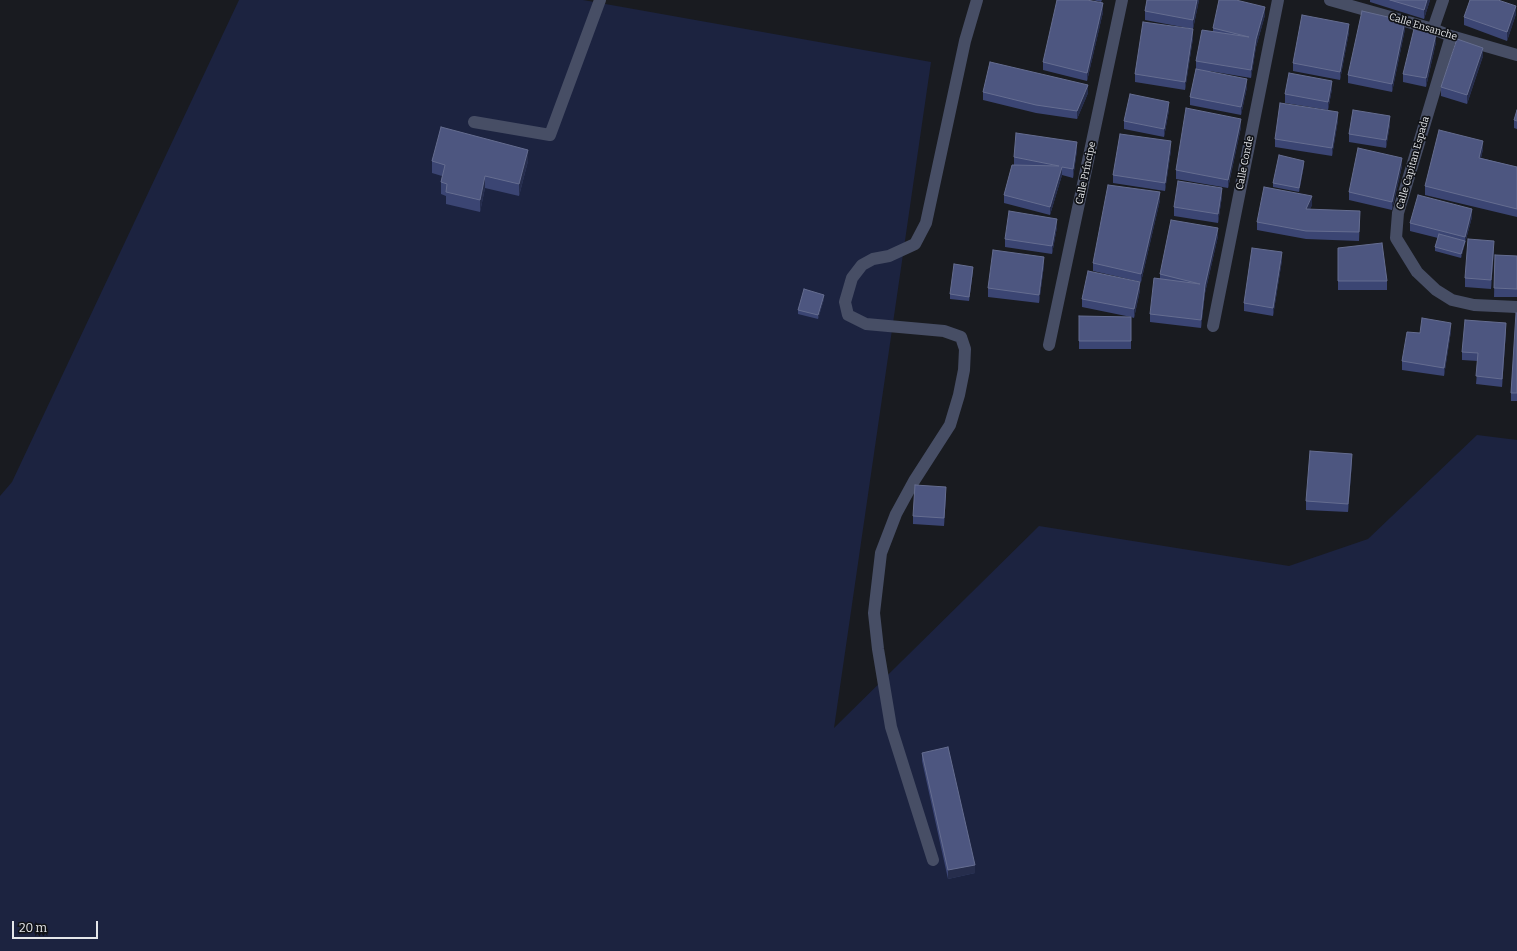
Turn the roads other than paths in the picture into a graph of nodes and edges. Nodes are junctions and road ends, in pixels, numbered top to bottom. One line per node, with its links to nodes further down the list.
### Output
1 (600, 0): 10 (street)
2 (977, 0): 14 (street)
3 (1122, 0): 13 (street, Calle Príncipe)
4 (1278, 0): 12 (street, Calle Conde)
5 (1330, 0): 7 (street, Calle Ensanche)
6 (1443, 0): 7 (street)
7 (1433, 29): 8 (street, Calle Ensanche)
8 (1450, 36): 9 (street, Calle Ensanche); 11 (street, Calle Capitan Espada)
9 (1517, 55)
10 (474, 122)
11 (1517, 307)
12 (1212, 326)
13 (1049, 345)
14 (933, 860)

